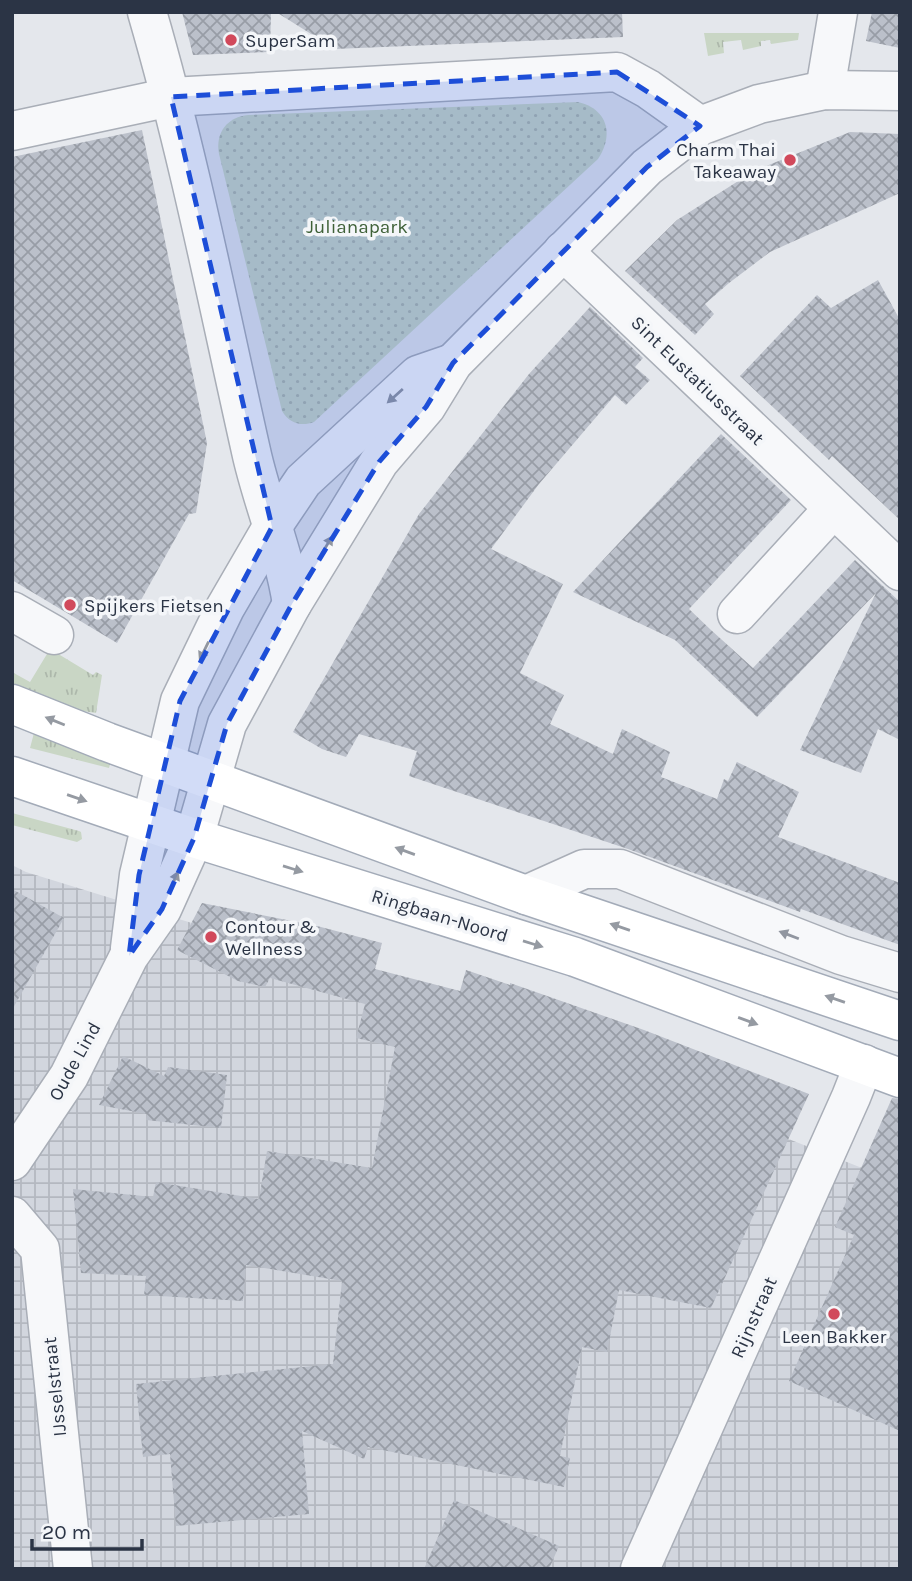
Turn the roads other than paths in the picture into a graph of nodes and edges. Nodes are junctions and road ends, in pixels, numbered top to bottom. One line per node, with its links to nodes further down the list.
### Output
1 (147, 12): 5 (street)
2 (838, 12): 3 (street)
3 (825, 90): 4 (street); 6 (street)
4 (900, 91)
5 (172, 97): 6 (street); 7 (street); 11 (street)
6 (700, 126): 8 (street)
7 (12, 131)
8 (563, 251): 9 (street); 10 (street, Sint Eustatiusstraat)
9 (453, 363): 11 (street, one-way to 11); 13 (street, one-way to 9)
10 (833, 509): 12 (street, Sint Eustatiusstraat); 15 (street)
11 (272, 527): 13 (street); 18 (street, one-way to 18)
12 (900, 571)
13 (292, 604): 20 (street)
14 (12, 611): 16 (street)
15 (737, 614)
16 (54, 635)
17 (12, 704): 18 (main road, one-way to 17)
18 (164, 763): 20 (main road); 21 (street, Oude Lind)
19 (12, 776): 21 (main road, Ringbaan-Noord, one-way to 21)
20 (211, 779): 22 (street, Oude Lind); 23 (main road, one-way to 20)
21 (150, 823): 22 (main road, Ringbaan-Noord); 24 (street, Oude Lind)
22 (194, 838): 24 (street, Oude Lind, one-way to 22); 29 (main road, Ringbaan-Noord, one-way to 29)
23 (526, 895): 25 (street, one-way to 23); 26 (main road, one-way to 23)
24 (129, 956): 30 (street, Oude Lind)
25 (900, 974)
26 (900, 1021)
27 (900, 1047): 29 (main road)
28 (900, 1078): 29 (main road, Ringbaan-Noord)
29 (857, 1080): 33 (street, Rijnstraat)
30 (12, 1161)
31 (12, 1216): 32 (street, IJsselstraat)
32 (73, 1569)
33 (640, 1569)

